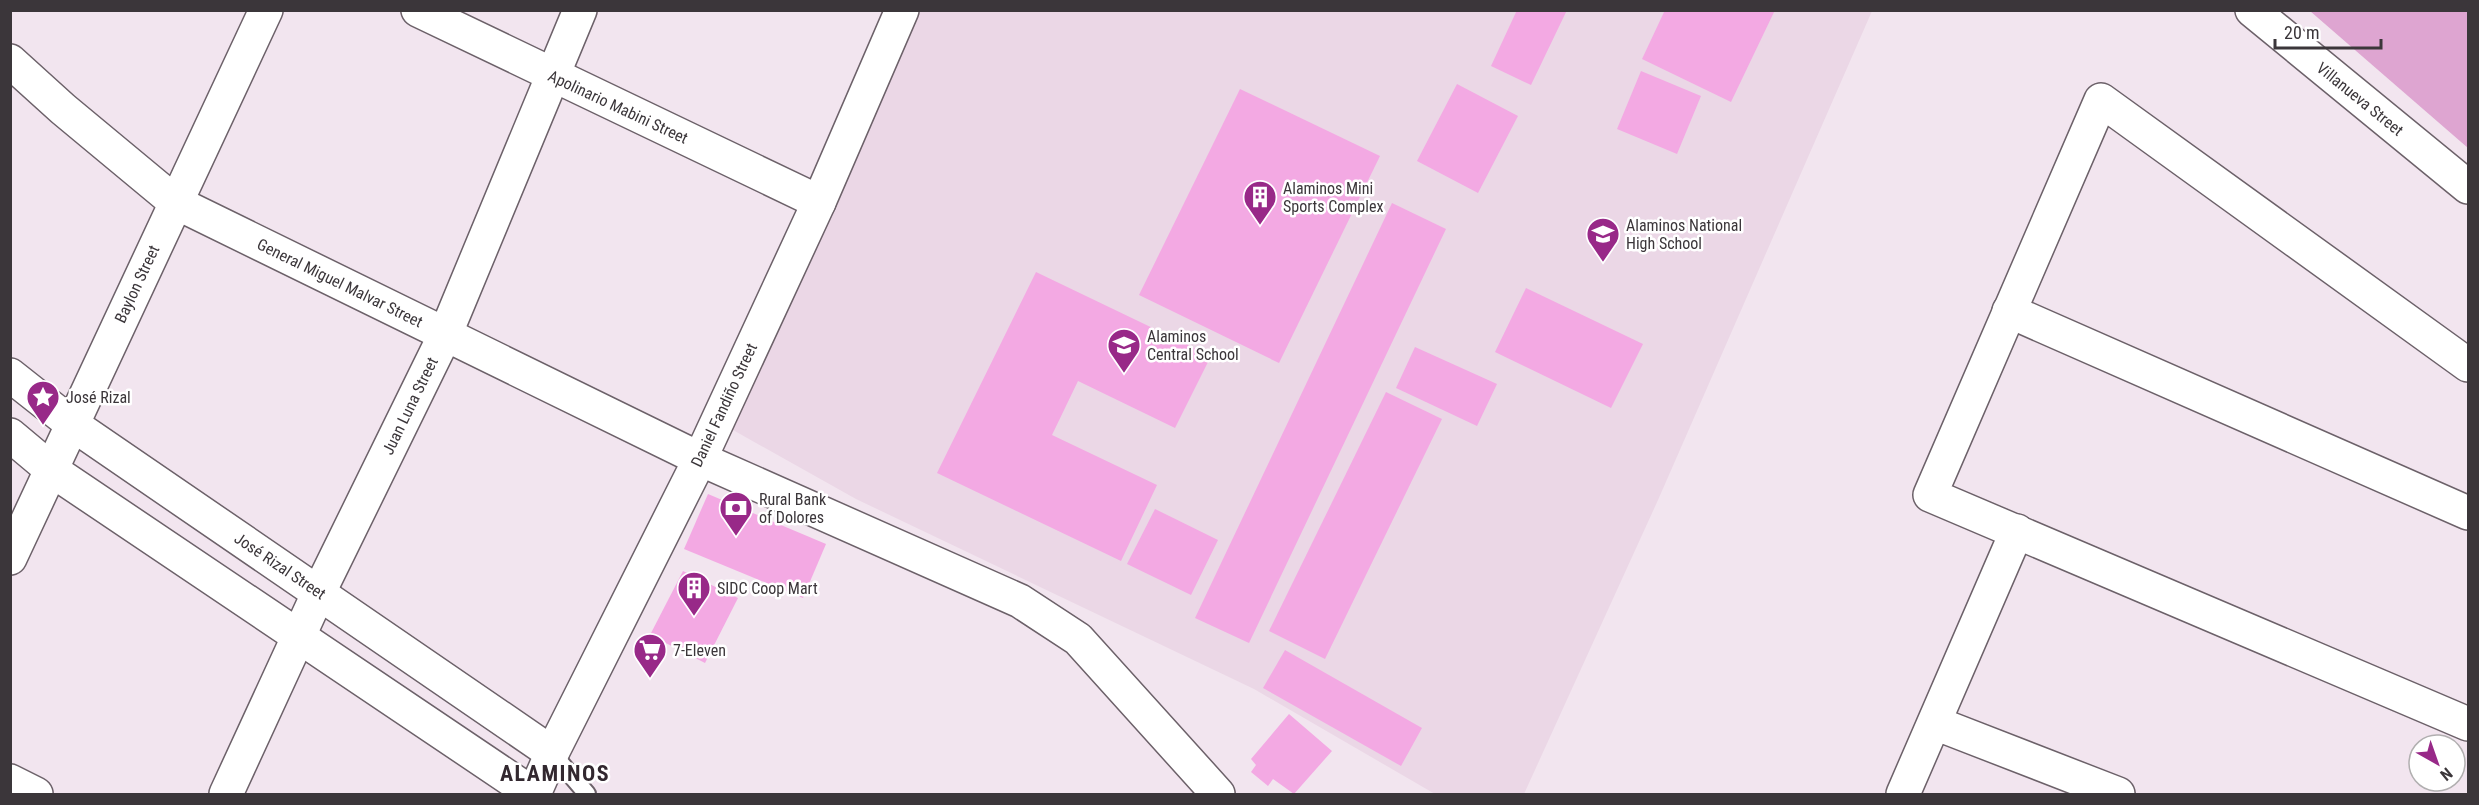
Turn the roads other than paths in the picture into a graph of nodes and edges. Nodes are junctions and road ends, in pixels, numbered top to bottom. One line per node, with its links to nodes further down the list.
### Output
1 (266, 10): 9 (street, Baylon Street)
2 (418, 10): 7 (street, Apolinario Mabini Street)
3 (580, 10): 7 (street, Juan Luna Street)
4 (902, 10): 10 (street, Daniel Fandiño Street)
5 (2268, 16): 8 (street, Villanueva Street)
6 (10, 62): 9 (street, General Miguel Malvar Street)
7 (551, 75): 10 (street, Apolinario Mabini Street); 12 (street, Juan Luna Street)
8 (2469, 187)
9 (175, 202): 12 (street, General Miguel Malvar Street); 15 (street, Baylon Street)
10 (819, 202): 17 (street, Daniel Fandiño Street)
11 (2009, 311): 13 (street); 19 (street); 20 (street)
12 (445, 334): 17 (street, General Miguel Malvar Street); 22 (street, Juan Luna Street)
13 (2469, 365)
14 (10, 375): 15 (street, José Rizal Street)
15 (72, 424): 18 (street, Baylon Street); 22 (street, José Rizal Street)
16 (10, 435): 18 (street)
17 (700, 459): 26 (street, Daniel Fandiño Street); 32 (street, General Miguel Malvar Street)
18 (52, 471): 21 (street, Baylon Street); 23 (street)
19 (2469, 513)
20 (2017, 531): 24 (street); 25 (street)
21 (10, 558)
22 (319, 592): 23 (street, Juan Luna Street); 26 (street, José Rizal Street)
23 (298, 637): 29 (street, Juan Luna Street); 30 (street)
24 (1935, 723): 33 (street); 34 (street)
25 (2469, 724)
26 (552, 753): 30 (street, Daniel Fandiño Street); 31 (lane)
27 (10, 781): 28 (street)
28 (36, 795)
29 (226, 795)
30 (533, 795)
31 (587, 795)
32 (1218, 795)
33 (1904, 795)
34 (2118, 795)

